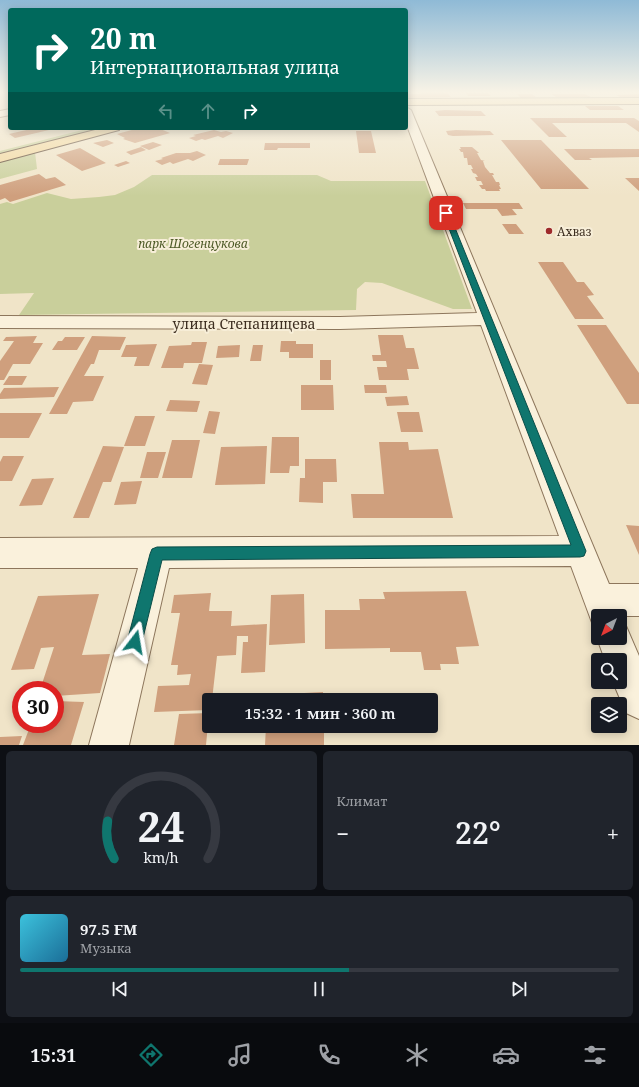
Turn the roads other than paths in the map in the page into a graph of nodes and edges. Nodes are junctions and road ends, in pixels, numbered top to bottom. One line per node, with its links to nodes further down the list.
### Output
1 (413, 127): 6 (street)
2 (73, 130): 4 (main road)
3 (107, 130): 5 (main road)
4 (0, 148)
5 (0, 158)
6 (488, 319): 7 (street, улица Степанищева); 8 (street)
7 (0, 322)
8 (580, 551): 10 (street); 12 (street)
9 (0, 553): 10 (street)
10 (157, 554): 15 (street)
11 (639, 600): 12 (street)
12 (603, 608)
13 (617, 645): 14 (street)
14 (639, 700)
15 (109, 745)

